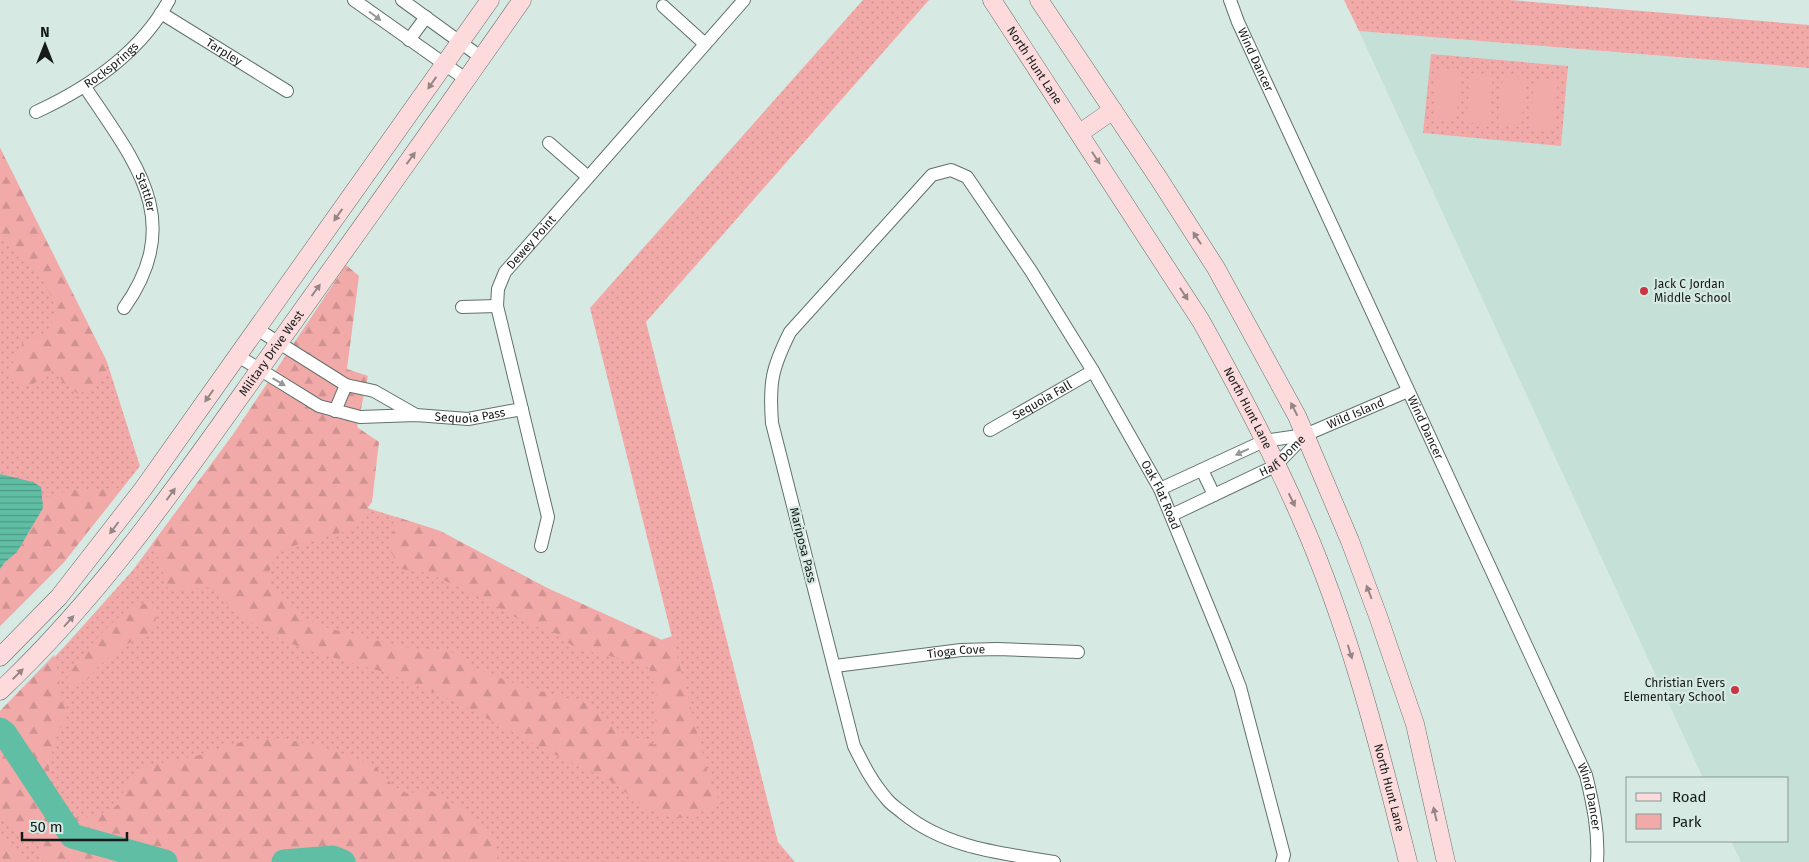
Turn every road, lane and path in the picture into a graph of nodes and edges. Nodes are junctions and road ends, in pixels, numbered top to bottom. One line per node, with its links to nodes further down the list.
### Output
1 (169, 0): 11 (street, Rocksprings)
2 (354, 0): 13 (street, one-way to 13)
3 (402, 0): 12 (street)
4 (490, 0): 14 (main road, Military Drive West)
5 (522, 0): 16 (main road, Military Drive West)
6 (744, 0): 15 (street, Dewey Point)
7 (992, 0): 23 (main road, North Hunt Lane)
8 (1039, 0): 21 (main road)
9 (1230, 0): 36 (street, Wind Dancer)
10 (664, 6): 15 (street)
11 (161, 12): 19 (street, Rocksprings); 20 (street, Tarpley)
12 (426, 17): 13 (street); 14 (street)
13 (409, 40): 17 (street)
14 (460, 43): 16 (street); 17 (main road, Military Drive West)
15 (705, 44): 26 (street, Dewey Point)
16 (482, 58): 18 (main road, Military Drive West)
17 (445, 64): 18 (street); 30 (main road, Military Drive West, one-way to 30)
18 (467, 80): 31 (main road, Military Drive West, one-way to 18)
19 (84, 87): 22 (street, Rocksprings); 29 (street, Stattler)
20 (287, 91)
21 (1113, 110): 23 (main road); 41 (main road, one-way to 21)
22 (36, 112)
23 (1080, 133): 42 (main road, North Hunt Lane, one-way to 42)
24 (549, 143): 26 (street)
25 (952, 170): 34 (street, Oak Flat Road); 51 (street, Mariposa Pass)
26 (588, 177): 27 (street, Dewey Point)
27 (497, 306): 28 (street); 37 (street, Dewey Point)
28 (462, 307)
29 (124, 308)
30 (257, 329): 31 (street, Sequoia Pass); 32 (main road, Military Drive West)
31 (279, 343): 33 (main road, Military Drive West); 35 (street, Sequoia Pass)
32 (238, 356): 33 (street, Sequoia Pass); 50 (main road, Military Drive West, one-way to 50)
33 (259, 370): 38 (street, Sequoia Pass, one-way to 38); 52 (main road, Military Drive West, one-way to 33)
34 (1093, 371): 40 (street, Sequoia Fall); 45 (street, Oak Flat Road)
35 (346, 385): 38 (street); 39 (street, Sequoia Pass)
36 (1408, 391): 41 (street, Wild Island); 57 (street, Wind Dancer)
37 (522, 409): 39 (street, Sequoia Pass); 48 (street, Dewey Point)
38 (335, 411): 39 (street, Sequoia Pass)
39 (416, 415)
40 (990, 430)
41 (1305, 435): 42 (street, Half Dome); 43 (street, Half Dome); 56 (main road, one-way to 41)
42 (1264, 441): 43 (main road, North Hunt Lane); 44 (street, Half Dome, one-way to 44)
43 (1275, 466): 46 (street, Half Dome); 55 (main road, North Hunt Lane, one-way to 55)
44 (1202, 470): 45 (street, Half Dome); 46 (street)
45 (1160, 489): 47 (street, Oak Flat Road)
46 (1214, 495): 47 (street, Half Dome)
47 (1172, 515): 54 (street, Oak Flat Road)
48 (540, 546)
49 (1078, 652): 51 (street, Tioga Cove)
50 (0, 657)
51 (835, 666): 53 (street, Mariposa Pass)
52 (0, 691)
53 (1054, 862)
54 (1282, 862)
55 (1408, 862)
56 (1446, 862)
57 (1598, 862)

